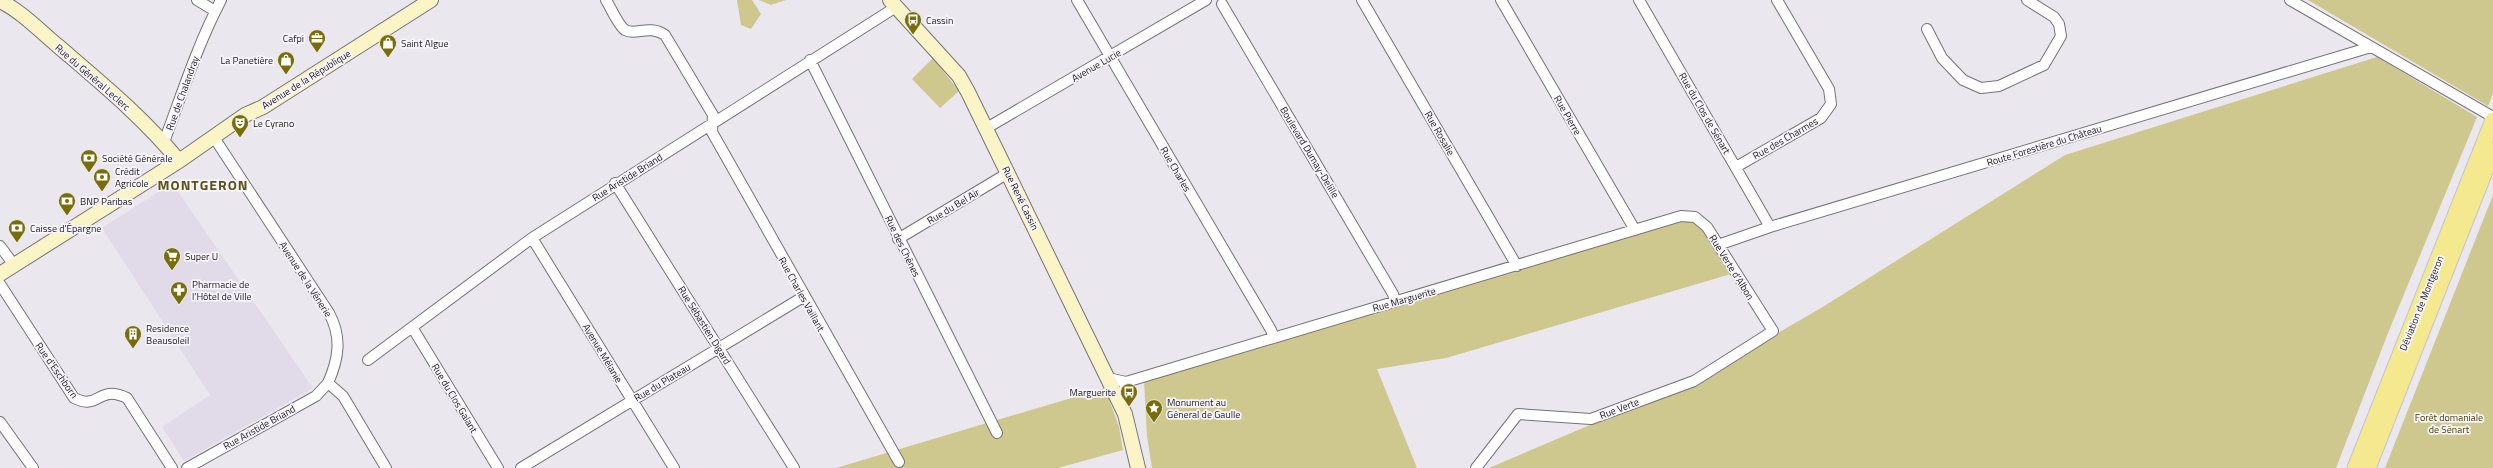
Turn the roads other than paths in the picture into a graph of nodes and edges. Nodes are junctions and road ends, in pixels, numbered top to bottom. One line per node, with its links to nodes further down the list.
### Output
1 (196, 0): 16 (street)
2 (221, 0): 16 (street, Rue de Chalandray)
3 (431, 0): 24 (main road, Avenue de la République)
4 (606, 0): 22 (street, Rue Charles Vaillant)
5 (1077, 0): 19 (street, Rue Charles)
6 (1206, 0): 14 (street); 19 (street, Avenue Lucie)
7 (1362, 0): 39 (street, Rue Rosalie)
8 (1501, 0): 33 (street, Rue Pierre)
9 (1639, 0): 28 (street, Rue du Clos de Sénart)
10 (1777, 0): 28 (street, Rue des Charmes)
11 (2028, 0): 17 (street)
12 (2290, 0): 18 (street)
13 (0, 1): 25 (main road, Rue du Général Leclerc)
14 (1223, 2): 43 (street, Boulevard Dumay-Delille)
15 (893, 3): 20 (street, Rue Aristide Briand); 23 (main road, Rue René Cassin)
16 (215, 12): 25 (street, Rue de Chalandray)
17 (1927, 29)
18 (2371, 47): 21 (street); 32 (street, Route Forestière du Château)
19 (1111, 57): 23 (street, Avenue Lucie); 46 (street, Rue Charles)
20 (810, 60): 22 (street, Rue Aristide Briand); 35 (street, Rue des Chênes)
21 (2493, 119): 67 (main road, Déviation de Montgeron)
22 (712, 123): 30 (street, Rue Aristide Briand); 42 (street, Rue Charles Vaillant)
23 (986, 129): 29 (main road, Rue René Cassin)
24 (213, 136): 27 (main road, Avenue de la République); 51 (street, Avenue de la Vénerie)
25 (164, 142): 27 (main road, Rue du Général Leclerc)
26 (2493, 151): 68 (main road, Déviation de Montgeron)
27 (179, 162): 38 (main road, Avenue de la République)
28 (1736, 167): 32 (street, Rue du Clos de Sénart)
29 (1008, 172): 35 (street, Rue du Bel Air); 49 (main road, Rue René Cassin)
30 (615, 183): 34 (street, Rue Aristide Briand); 47 (street, Rue Sébastien Digard)
31 (1681, 216): 33 (street, Rue Marguerite); 36 (street, Rue Verte d'Albon)
32 (1770, 227): 36 (street, Route Forestière du Château)
33 (1635, 230): 39 (street, Rue Marguerite)
34 (532, 238): 44 (street, Rue Aristide Briand); 52 (street, Avenue Mélanie)
35 (898, 239): 55 (street, Rue des Chênes)
36 (1718, 245): 45 (street, Rue Verte d'Albon)
37 (0, 246): 38 (street)
38 (14, 265): 40 (main road, Avenue de la République)
39 (1517, 266): 43 (street, Rue Marguerite)
40 (0, 274)
41 (0, 284): 58 (street, Rue d'Eschborn)
42 (803, 296): 47 (street, Rue du Plateau); 56 (street, Rue Charles Vaillant)
43 (1395, 301): 46 (street, Rue Marguerite)
44 (412, 327): 48 (street, Rue Aristide Briand); 61 (street, Rue du Clos Galant)
45 (1772, 331): 66 (street, Rue Verte)
46 (1274, 338): 50 (street, Rue Marguerite)
47 (719, 348): 52 (street, Rue du Plateau); 64 (street, Rue Sébastien Digard)
48 (368, 360)
49 (1108, 378): 50 (street, Rue Marguerite); 53 (main road, Rue René Cassin)
50 (1126, 382): 53 (street)
51 (328, 383): 59 (street, Rue Aristide Briand); 60 (street)
52 (632, 400): 62 (street, Rue du Plateau); 63 (street, Avenue Mélanie)
53 (1125, 414): 65 (main road, Rue René Cassin)
54 (0, 422): 57 (street)
55 (997, 433)
56 (899, 462)
57 (33, 468)
58 (172, 468)
59 (187, 468)
60 (386, 468)
61 (498, 468)
62 (521, 468)
63 (674, 468)
64 (794, 468)
65 (1138, 468)
66 (1476, 468)
67 (2355, 468)
68 (2368, 468)

